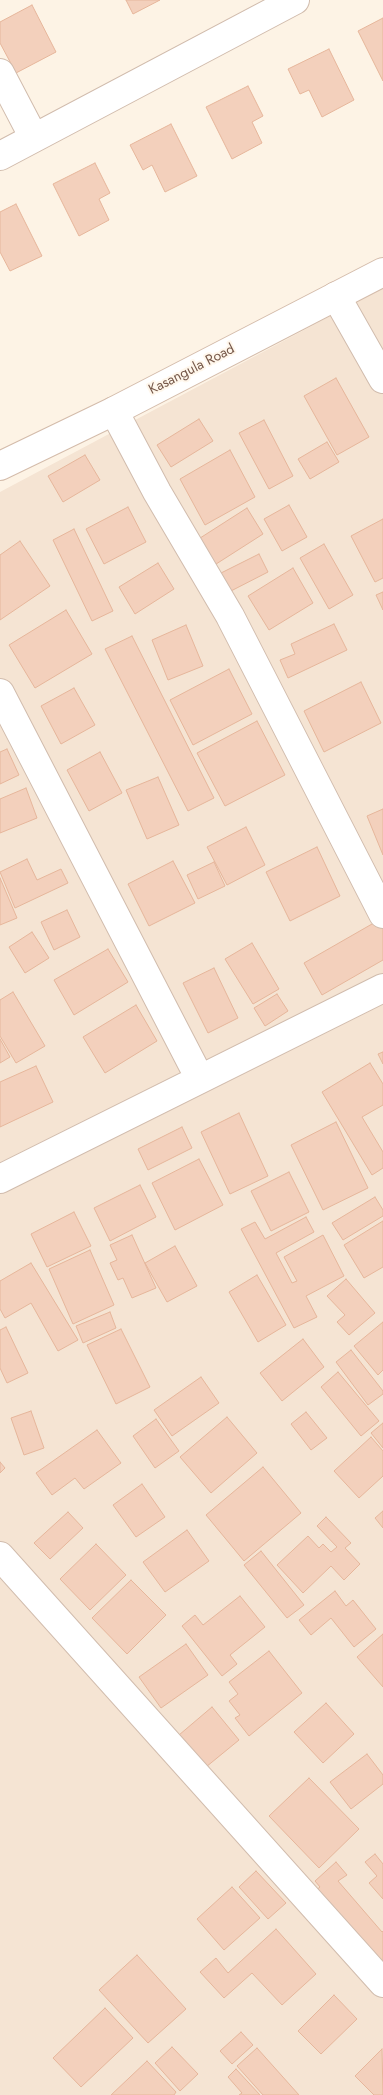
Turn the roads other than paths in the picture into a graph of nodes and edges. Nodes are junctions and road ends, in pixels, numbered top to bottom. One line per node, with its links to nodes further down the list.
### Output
1 (295, 0): 3 (street)
2 (0, 73): 3 (street)
3 (34, 138): 4 (street)
4 (0, 156)
5 (383, 272): 6 (street, Kasangula Road)
6 (336, 296): 7 (street); 8 (street, Kasangula Road)
7 (383, 379)
8 (114, 410): 9 (street, Kasangula Road); 11 (street)
9 (0, 466)
10 (0, 693): 13 (street)
11 (383, 914)
12 (383, 988): 13 (street)
13 (200, 1079): 14 (street)
14 (0, 1179)
15 (0, 1556): 16 (street)
16 (383, 1982)

